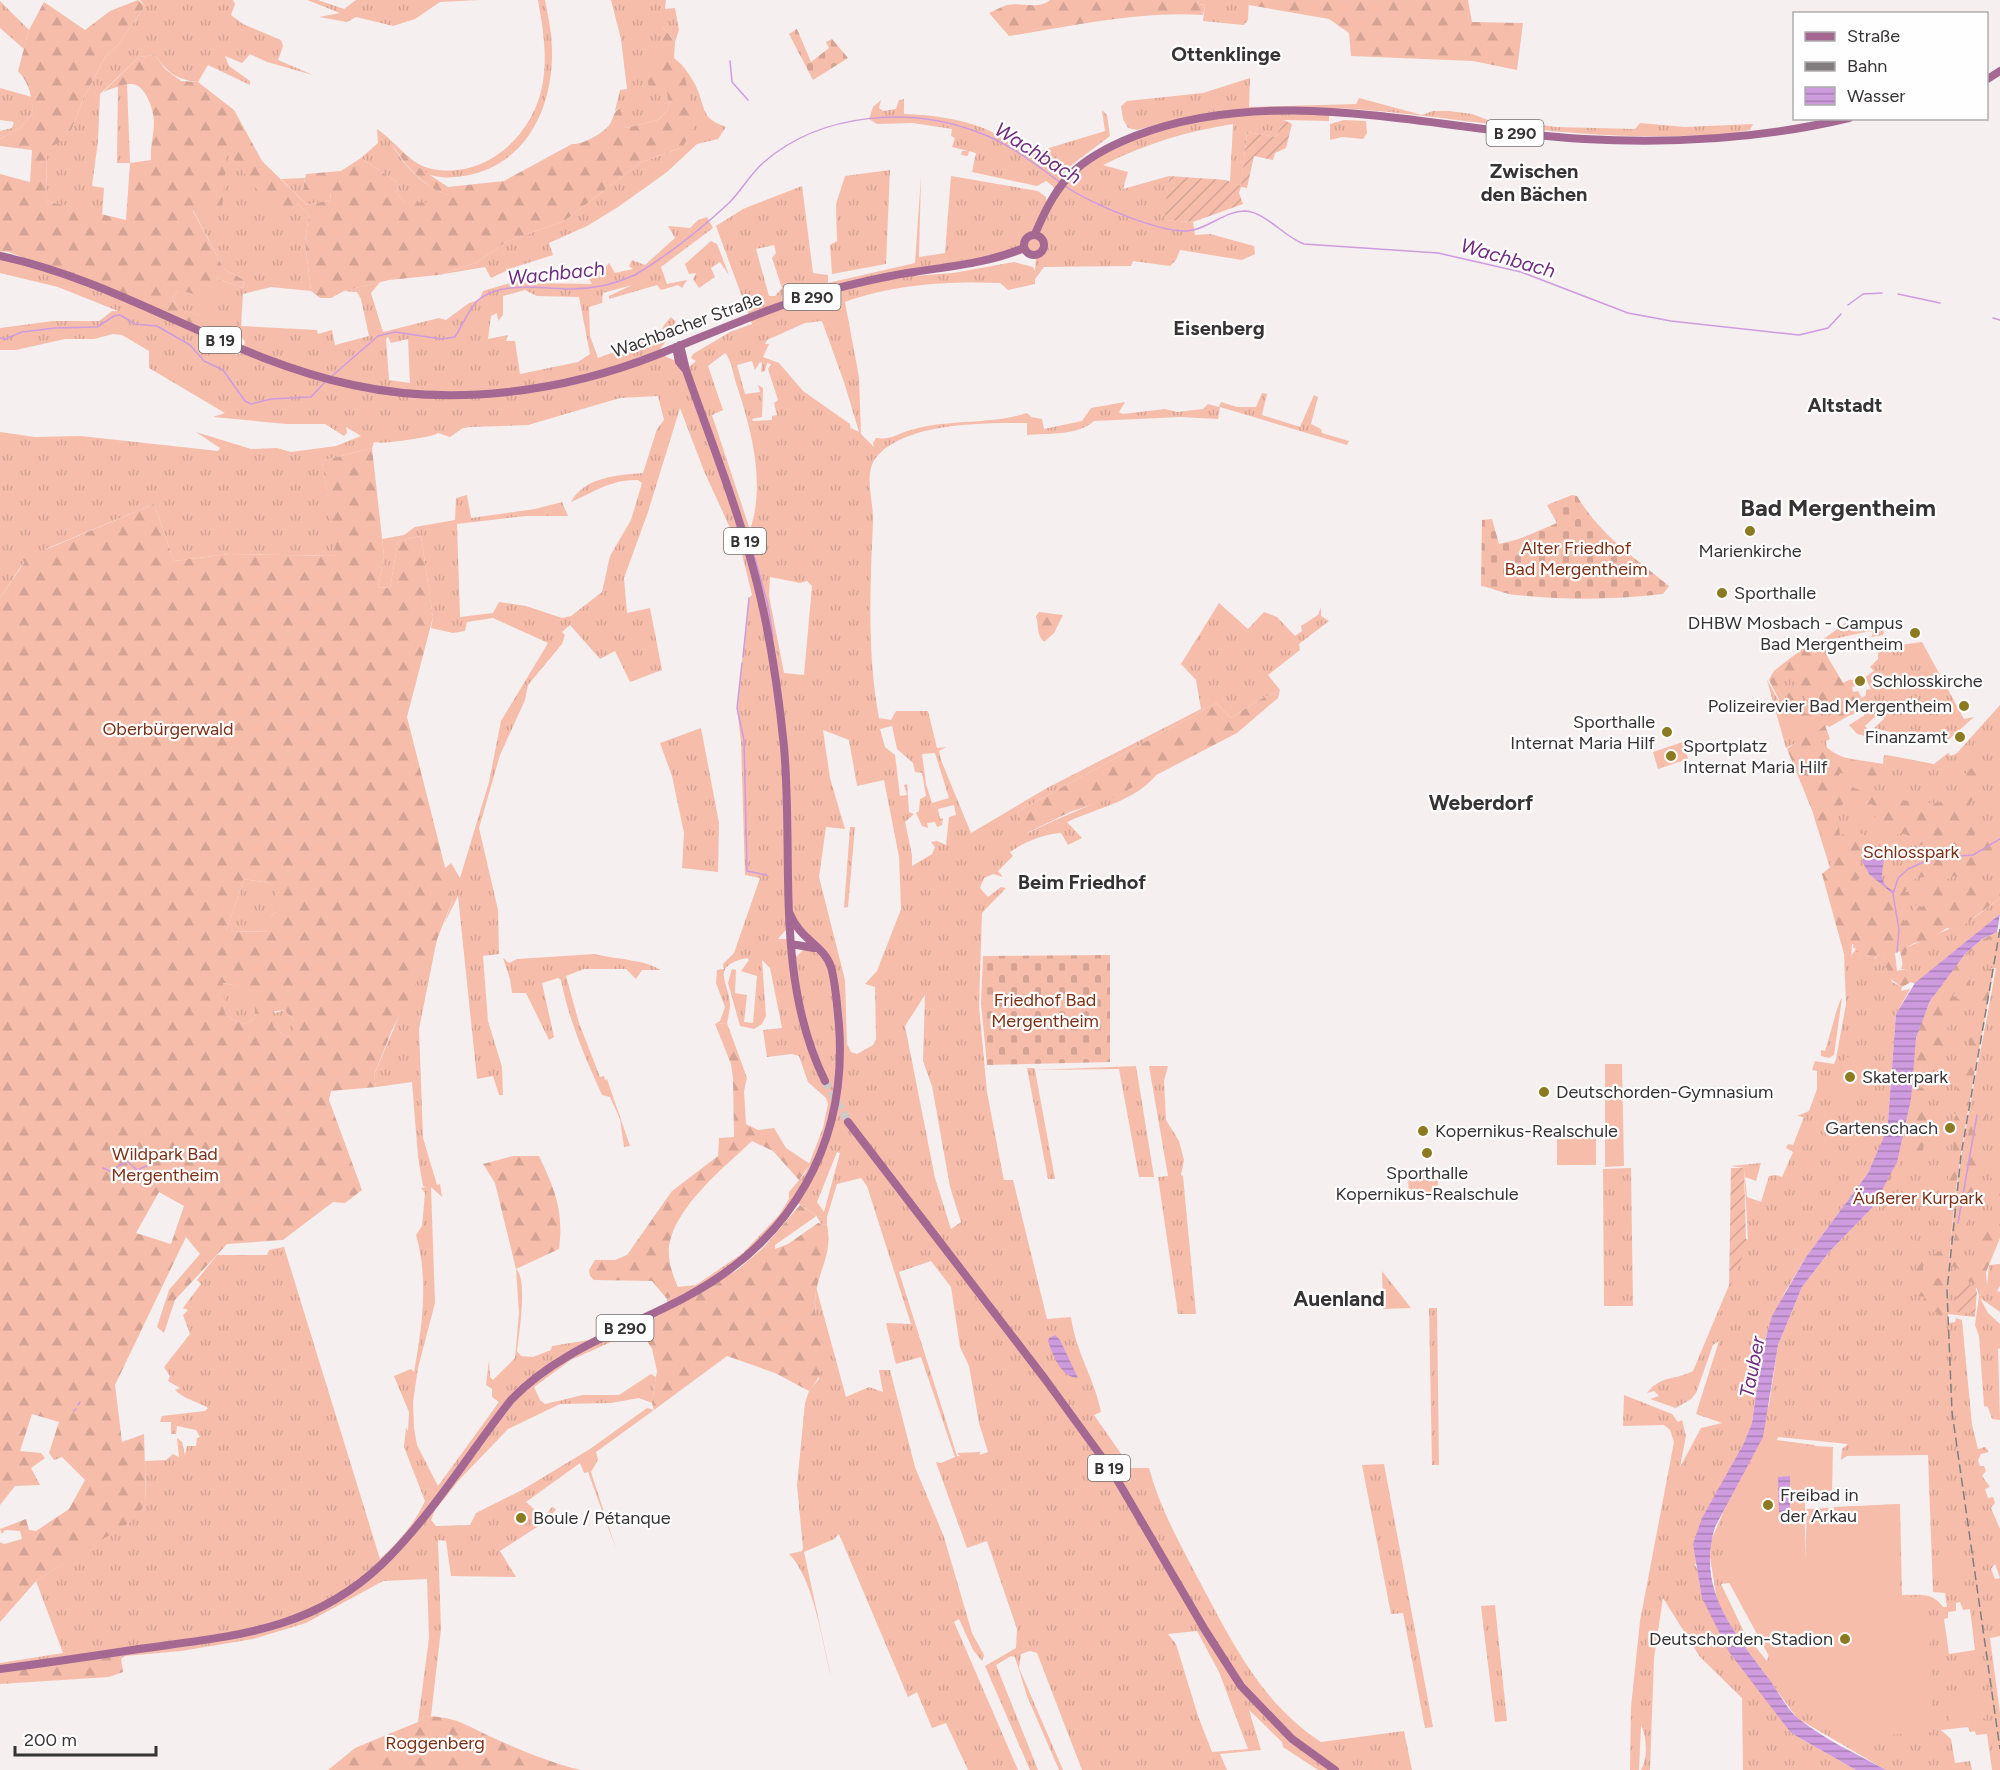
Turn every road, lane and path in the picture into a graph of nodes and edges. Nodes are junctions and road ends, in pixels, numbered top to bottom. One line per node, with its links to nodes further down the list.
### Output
1 (1840, 120): 2 (main road, B 290)
2 (1035, 234): 3 (main road, B 290); 3 (main road, Wachbacher Straße / B 290)
3 (1024, 248): 5 (main road, Wachbacher Straße / B 290)
4 (0, 256): 7 (main road, Wachbacher Straße / B 19)
5 (693, 340): 6 (main road, Wachbacher Straße / B 290); 8 (main road)
6 (678, 346): 7 (main road, Wachbacher Straße / B 19); 8 (main road, B 19)
7 (656, 355): 8 (main road)
8 (682, 360): 9 (main road, B 19)
9 (790, 914): 10 (main road, B 19); 11 (main road, B 290)
10 (790, 941): 11 (main road); 12 (main road, B 19)
11 (808, 944): 12 (main road); 15 (main road, B 290)
12 (793, 968): 13 (main road, B 19)
13 (825, 1082)
14 (848, 1122): 16 (main road, B 19)
15 (0, 1669)
16 (1335, 1770)

